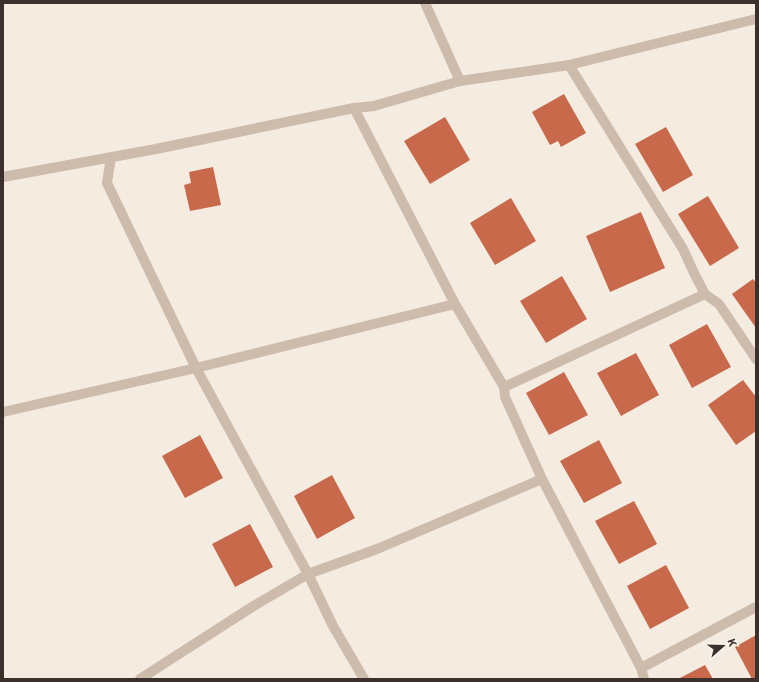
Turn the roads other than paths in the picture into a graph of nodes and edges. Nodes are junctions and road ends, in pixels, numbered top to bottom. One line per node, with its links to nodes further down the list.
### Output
1 (425, 3): 4 (street)
2 (756, 19): 3 (street)
3 (569, 65): 4 (street); 8 (street)
4 (460, 81): 5 (street)
5 (354, 108): 6 (street); 9 (street)
6 (111, 157): 7 (street); 11 (street)
7 (3, 177)
8 (705, 294): 10 (street); 12 (street)
9 (455, 304): 11 (street); 12 (street)
10 (756, 359)
11 (196, 368): 13 (street); 15 (street)
12 (504, 387): 14 (street)
13 (3, 412)
14 (542, 478): 15 (street); 17 (street)
15 (308, 574): 18 (street); 19 (street)
16 (756, 607): 17 (street)
17 (641, 668): 20 (street)
18 (140, 679)
19 (364, 679)
20 (644, 679)

